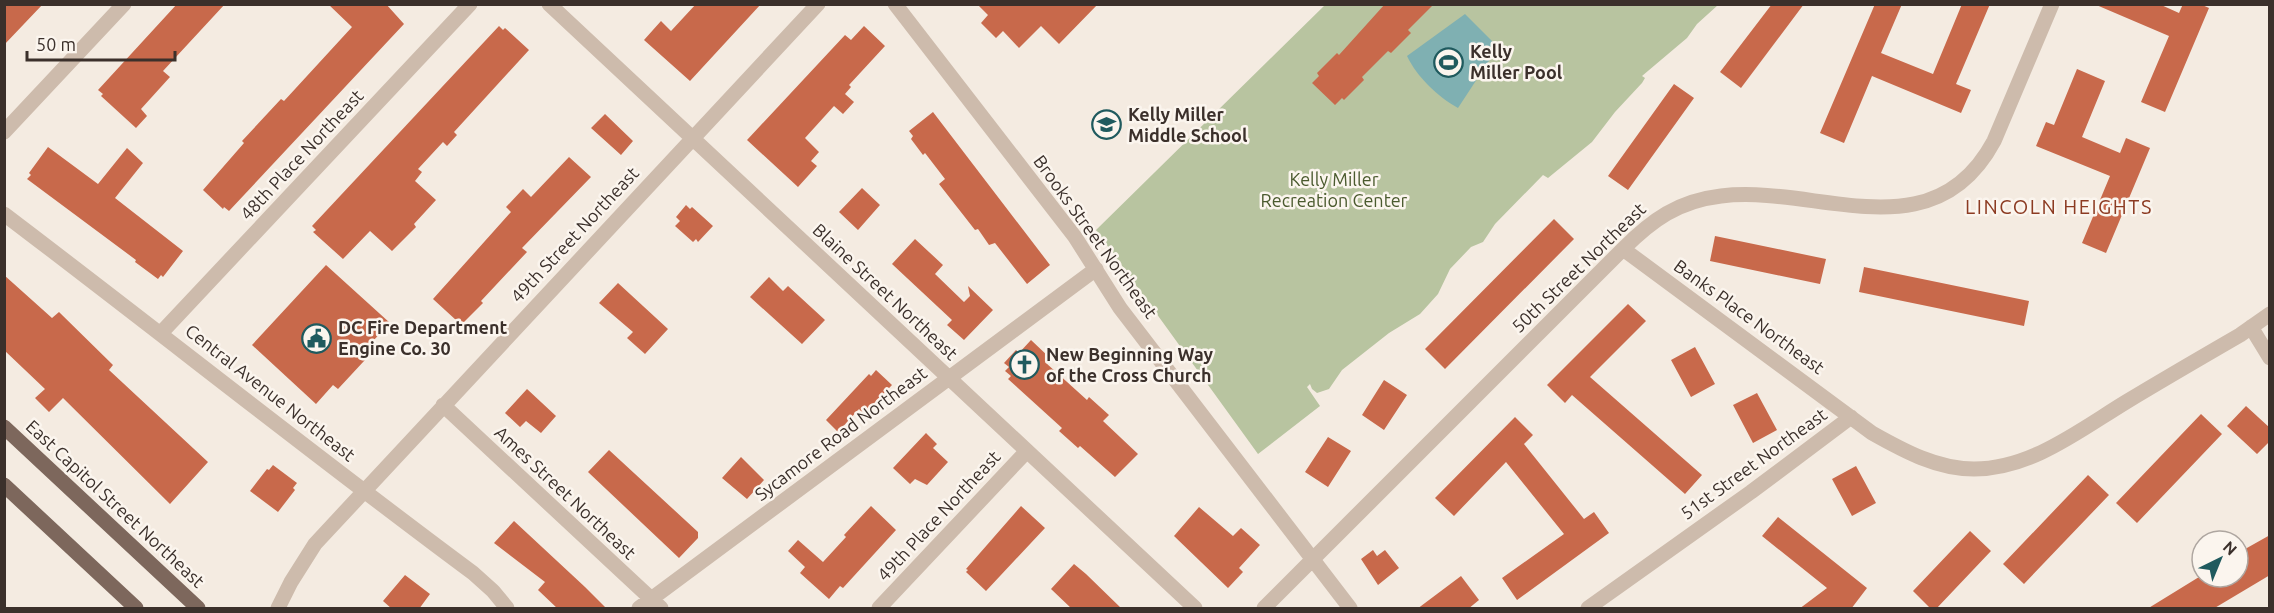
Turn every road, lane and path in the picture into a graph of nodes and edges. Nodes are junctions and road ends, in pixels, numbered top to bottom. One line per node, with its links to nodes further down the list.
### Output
1 (124, 4): 7 (street)
2 (470, 4): 14 (street, 48th Place Northeast)
3 (549, 4): 8 (street, Blaine Street Northeast)
4 (818, 4): 8 (street, 49th Street Northeast)
5 (895, 4): 11 (street, Brooks Street Northeast)
6 (2052, 4): 10 (street, 50th Street Northeast)
7 (4, 132)
8 (692, 139): 16 (street, Blaine Street Northeast); 17 (street, 49th Street Northeast)
9 (4, 214): 14 (street, Central Avenue Northeast)
10 (1623, 249): 18 (street, Banks Place Northeast); 23 (street, 50th Street Northeast)
11 (1095, 269): 16 (street, Sycamore Road Northeast); 23 (street, Brooks Street Northeast)
12 (2270, 314): 13 (street, 51st Street Northeast)
13 (2251, 327): 15 (street); 18 (street, 51st Street Northeast)
14 (161, 333): 22 (street, Central Avenue Northeast)
15 (2270, 358)
16 (949, 378): 20 (street, Blaine Street Northeast); 24 (street, Sycamore Road Northeast)
17 (443, 405): 22 (street, 49th Street Northeast); 24 (street, Ames Street Northeast)
18 (1851, 417): 33 (street, 51st Street Northeast)
19 (4, 427): 26 (main road, East Capitol Street Northeast)
20 (1027, 451): 29 (street, 49th Place Northeast); 30 (street, Blaine Street Northeast)
21 (4, 485): 25 (main road)
22 (363, 490): 27 (street, 49th Street Northeast); 28 (street, Central Avenue Northeast)
23 (1312, 559): 31 (street, 50th Street Northeast); 32 (street, Brooks Street Northeast)
24 (650, 605)
25 (136, 609)
26 (198, 609)
27 (278, 609)
28 (507, 609)
29 (879, 609)
30 (1195, 609)
31 (1264, 609)
32 (1350, 609)
33 (1588, 609)

